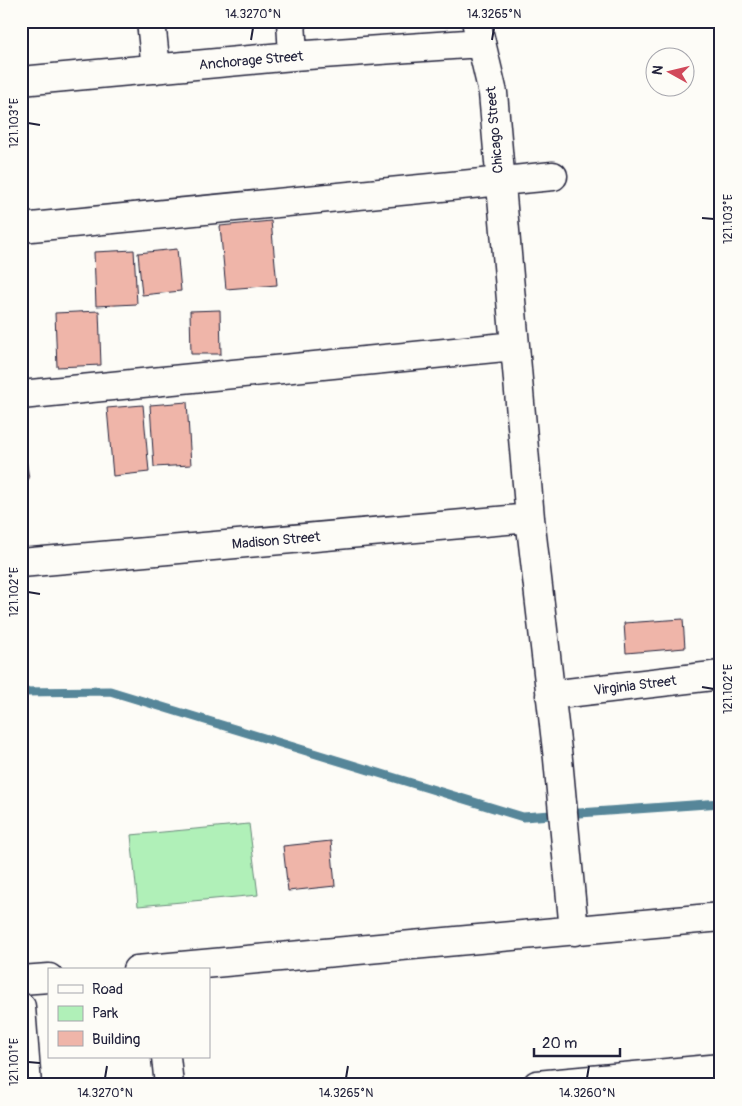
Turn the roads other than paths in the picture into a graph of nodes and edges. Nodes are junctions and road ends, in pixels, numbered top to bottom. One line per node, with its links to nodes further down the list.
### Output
1 (151, 21): 5 (street)
2 (291, 21): 4 (street)
3 (479, 32): 4 (street, Anchorage Street); 8 (street, Chicago Street)
4 (293, 56): 5 (street, Anchorage Street)
5 (156, 69): 6 (street, Anchorage Street)
6 (21, 81)
7 (553, 176): 8 (street)
8 (499, 181): 9 (street); 10 (street, Chicago Street)
9 (21, 228)
10 (514, 346): 11 (street); 12 (street, Chicago Street)
11 (21, 395)
12 (530, 518): 13 (street, Madison Street); 15 (street, Chicago Street)
13 (21, 562)
14 (721, 675): 15 (street, Virginia Street)
15 (550, 695): 17 (street, Chicago Street)
16 (721, 917): 17 (street)
17 (574, 931): 18 (street)
18 (161, 968)
19 (48, 978): 20 (street)
20 (21, 980)
21 (21, 1007): 24 (street)
22 (166, 1058): 25 (street)
23 (721, 1068): 26 (street)
24 (27, 1085)
25 (168, 1085)
26 (537, 1085)

